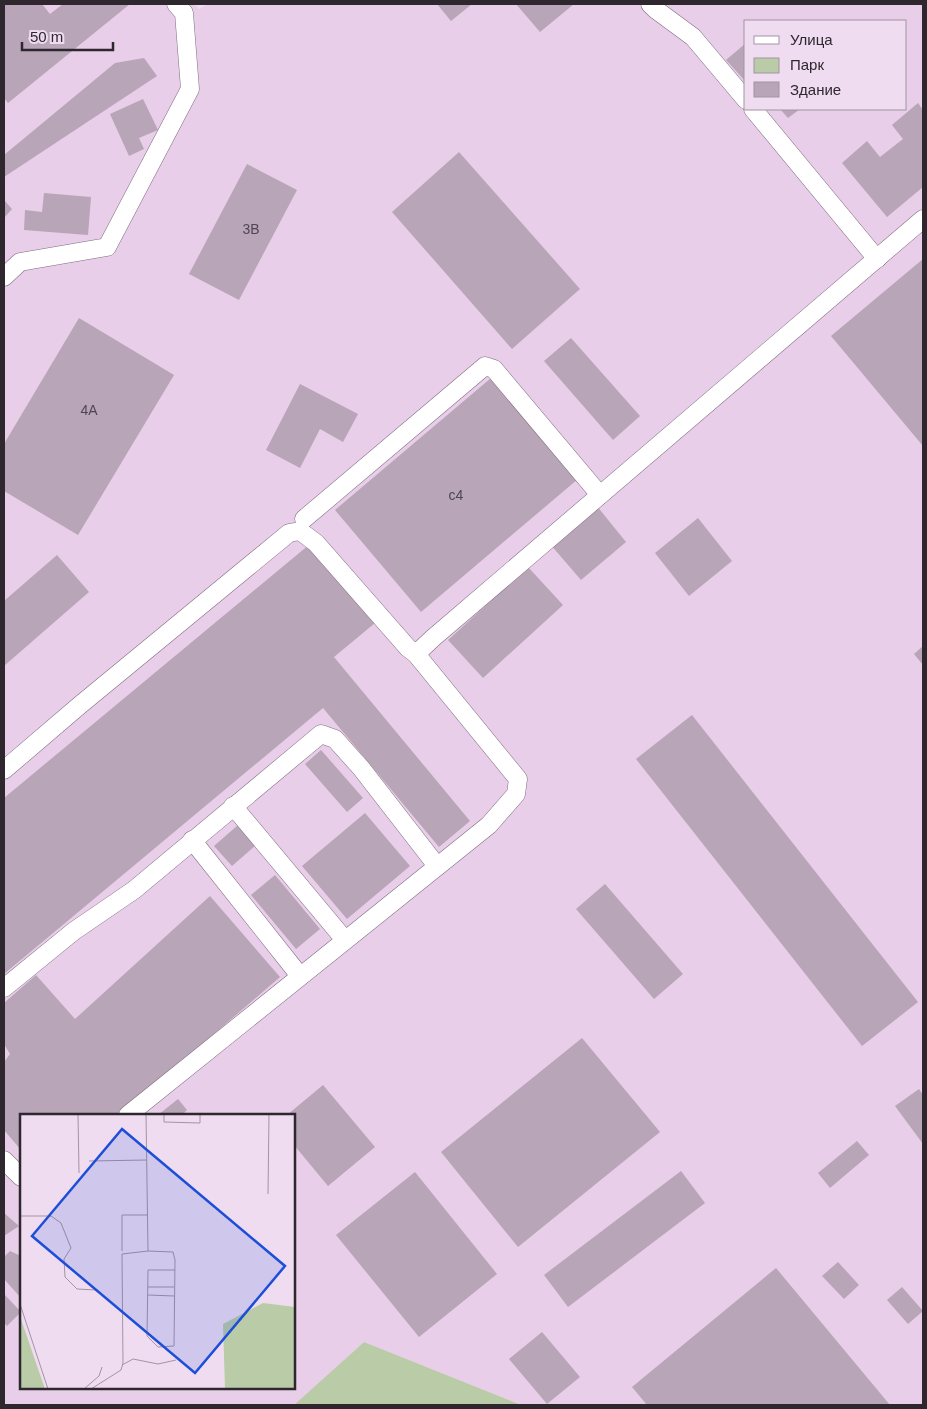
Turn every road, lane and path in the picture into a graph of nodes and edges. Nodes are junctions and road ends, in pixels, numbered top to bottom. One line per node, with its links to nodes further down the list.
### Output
1 (176, 4): 7 (lane)
2 (650, 4): 3 (lane)
3 (744, 98)
4 (754, 110): 6 (lane)
5 (923, 219): 6 (lane)
6 (877, 259): 8 (lane)
7 (4, 277)
8 (600, 495): 9 (lane); 10 (lane)
9 (304, 519)
10 (416, 654): 11 (lane); 14 (lane)
11 (4, 770)
12 (233, 806): 13 (lane); 14 (lane); 15 (lane)
13 (192, 840): 16 (lane); 17 (lane)
14 (437, 866): 15 (lane)
15 (345, 940): 16 (lane)
16 (300, 976): 18 (lane)
17 (4, 988)
18 (129, 1114)
19 (4, 1160): 20 (lane)
20 (20, 1176)

